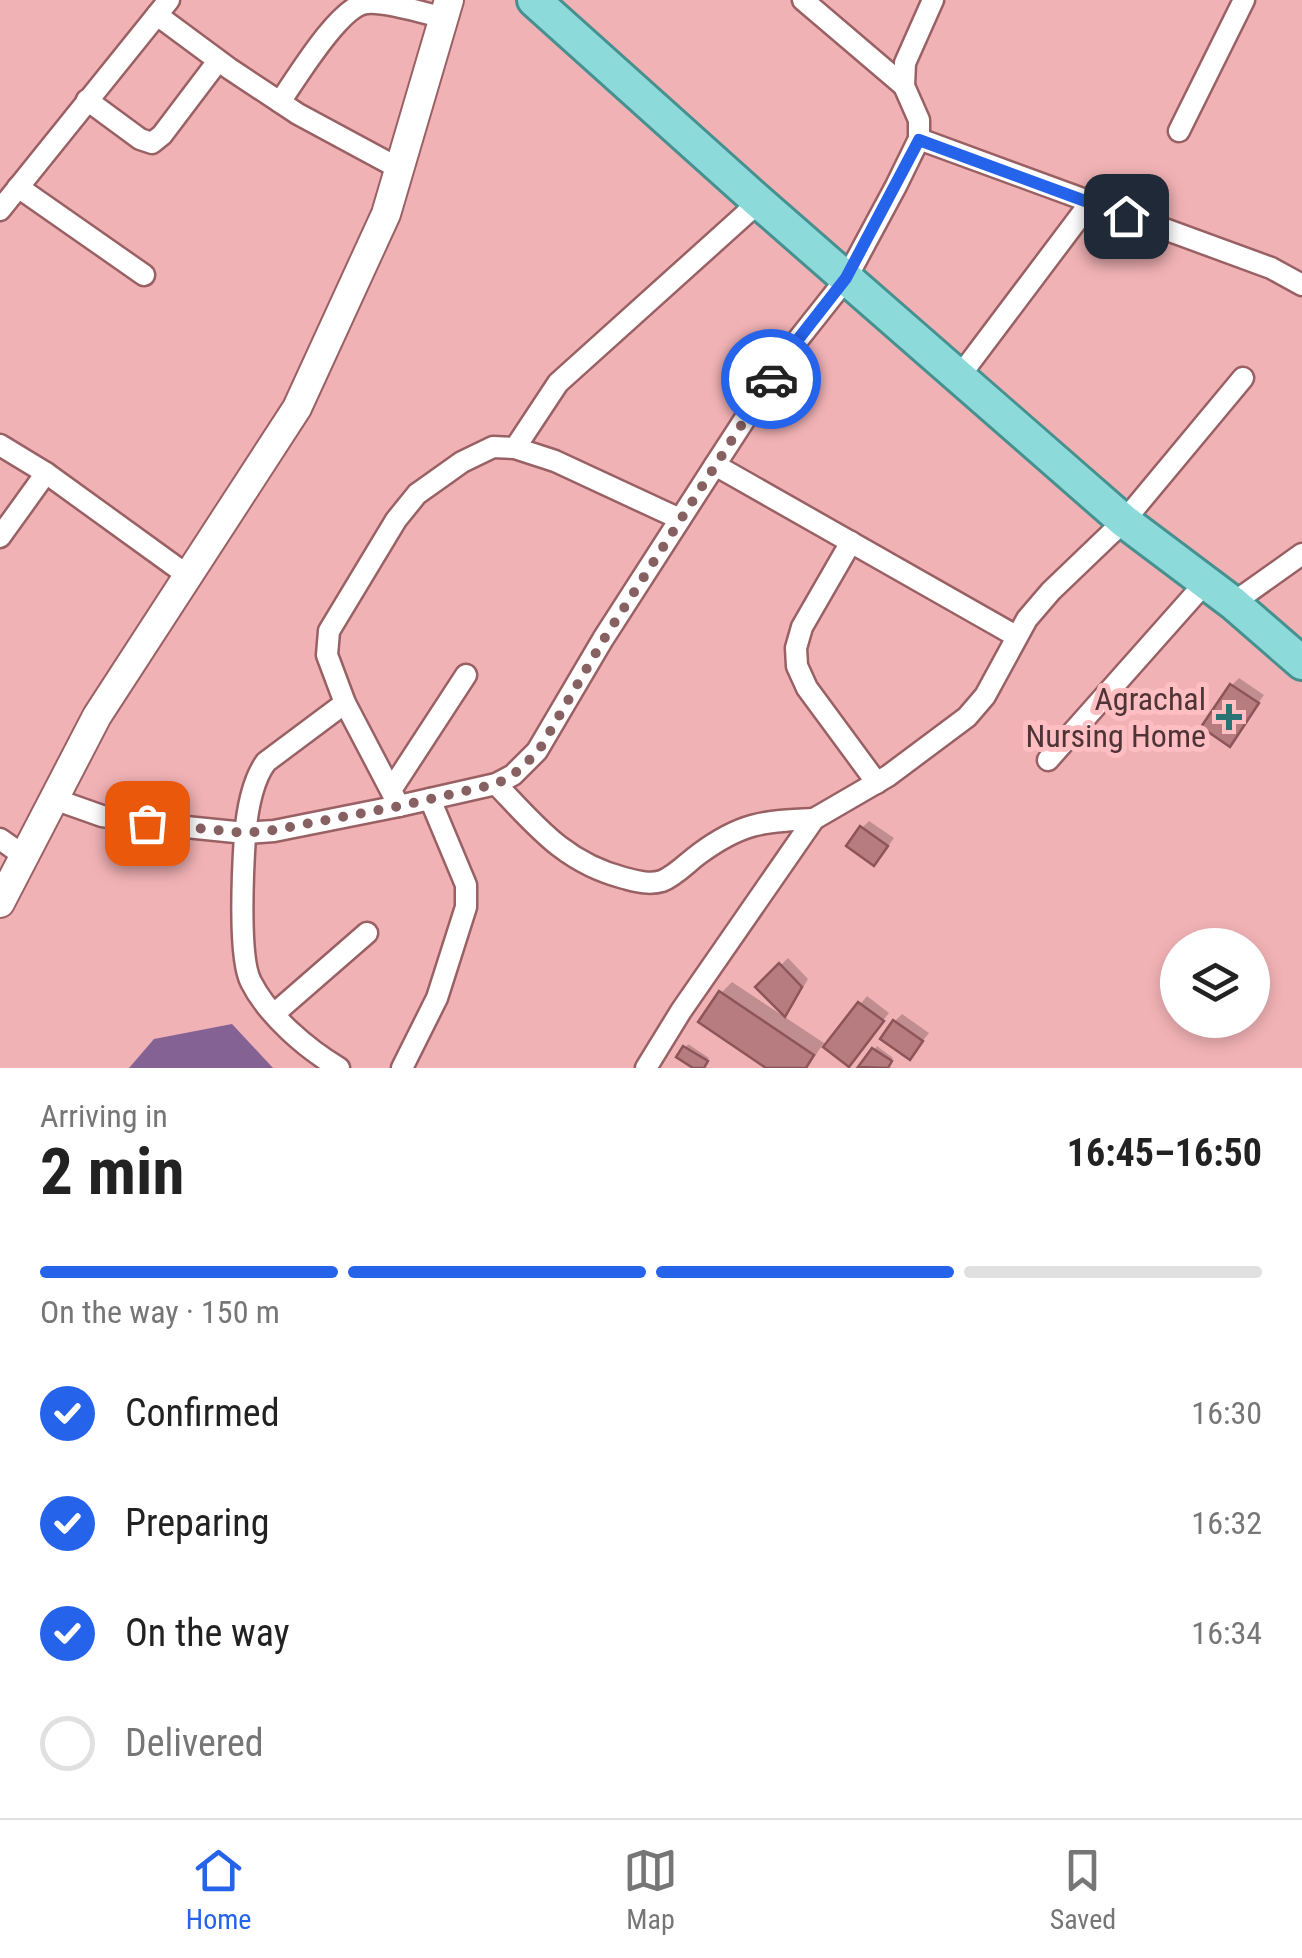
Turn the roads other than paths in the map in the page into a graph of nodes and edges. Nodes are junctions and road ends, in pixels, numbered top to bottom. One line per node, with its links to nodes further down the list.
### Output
1 (534, 0): 15 (main road)
2 (803, 0): 8 (street)
3 (933, 0): 8 (street)
4 (1244, 0): 11 (street)
5 (163, 7): 7 (street); 9 (street)
6 (447, 9): 10 (street); 13 (street)
7 (218, 61): 9 (street); 10 (street)
8 (904, 86): 12 (street)
9 (87, 100): 14 (street)
10 (280, 102): 13 (street)
11 (1179, 131)
12 (919, 140): 16 (street); 19 (street)
13 (400, 170): 32 (street)
14 (18, 188): 17 (street); 18 (street)
15 (759, 202): 19 (main road); 24 (street)
16 (1090, 203): 20 (street); 21 (street)
17 (0, 210)
18 (144, 275)
19 (846, 278): 21 (main road); 25 (street)
20 (1302, 285)
21 (958, 377): 28 (main road)
22 (1243, 378): 28 (street)
23 (0, 445): 26 (street)
24 (515, 448): 27 (street); 38 (street)
25 (714, 465): 27 (street); 30 (street)
26 (46, 473): 29 (street); 32 (street)
27 (680, 520): 41 (street)
28 (1124, 521): 33 (main road); 35 (street)
29 (0, 537)
30 (850, 542): 35 (street); 40 (street)
31 (1302, 554): 34 (street)
32 (187, 575): 42 (street)
33 (1205, 583): 34 (main road); 39 (street)
34 (1233, 603): 36 (main road)
35 (1016, 636): 40 (street)
36 (1302, 663)
37 (466, 674): 43 (street)
38 (345, 703): 43 (street); 46 (street)
39 (1048, 760)
40 (877, 782): 45 (street)
41 (496, 784): 44 (street); 45 (street)
42 (54, 798): 46 (street); 48 (street)
43 (395, 798): 44 (street); 46 (street)
44 (430, 799): 53 (street)
45 (814, 818): 54 (street)
46 (245, 833): 51 (street)
47 (0, 839): 48 (street)
48 (24, 856): 49 (street)
49 (0, 903)
50 (366, 933): 51 (street)
51 (274, 1014): 52 (street)
52 (339, 1068)
53 (402, 1068)
54 (646, 1068)

